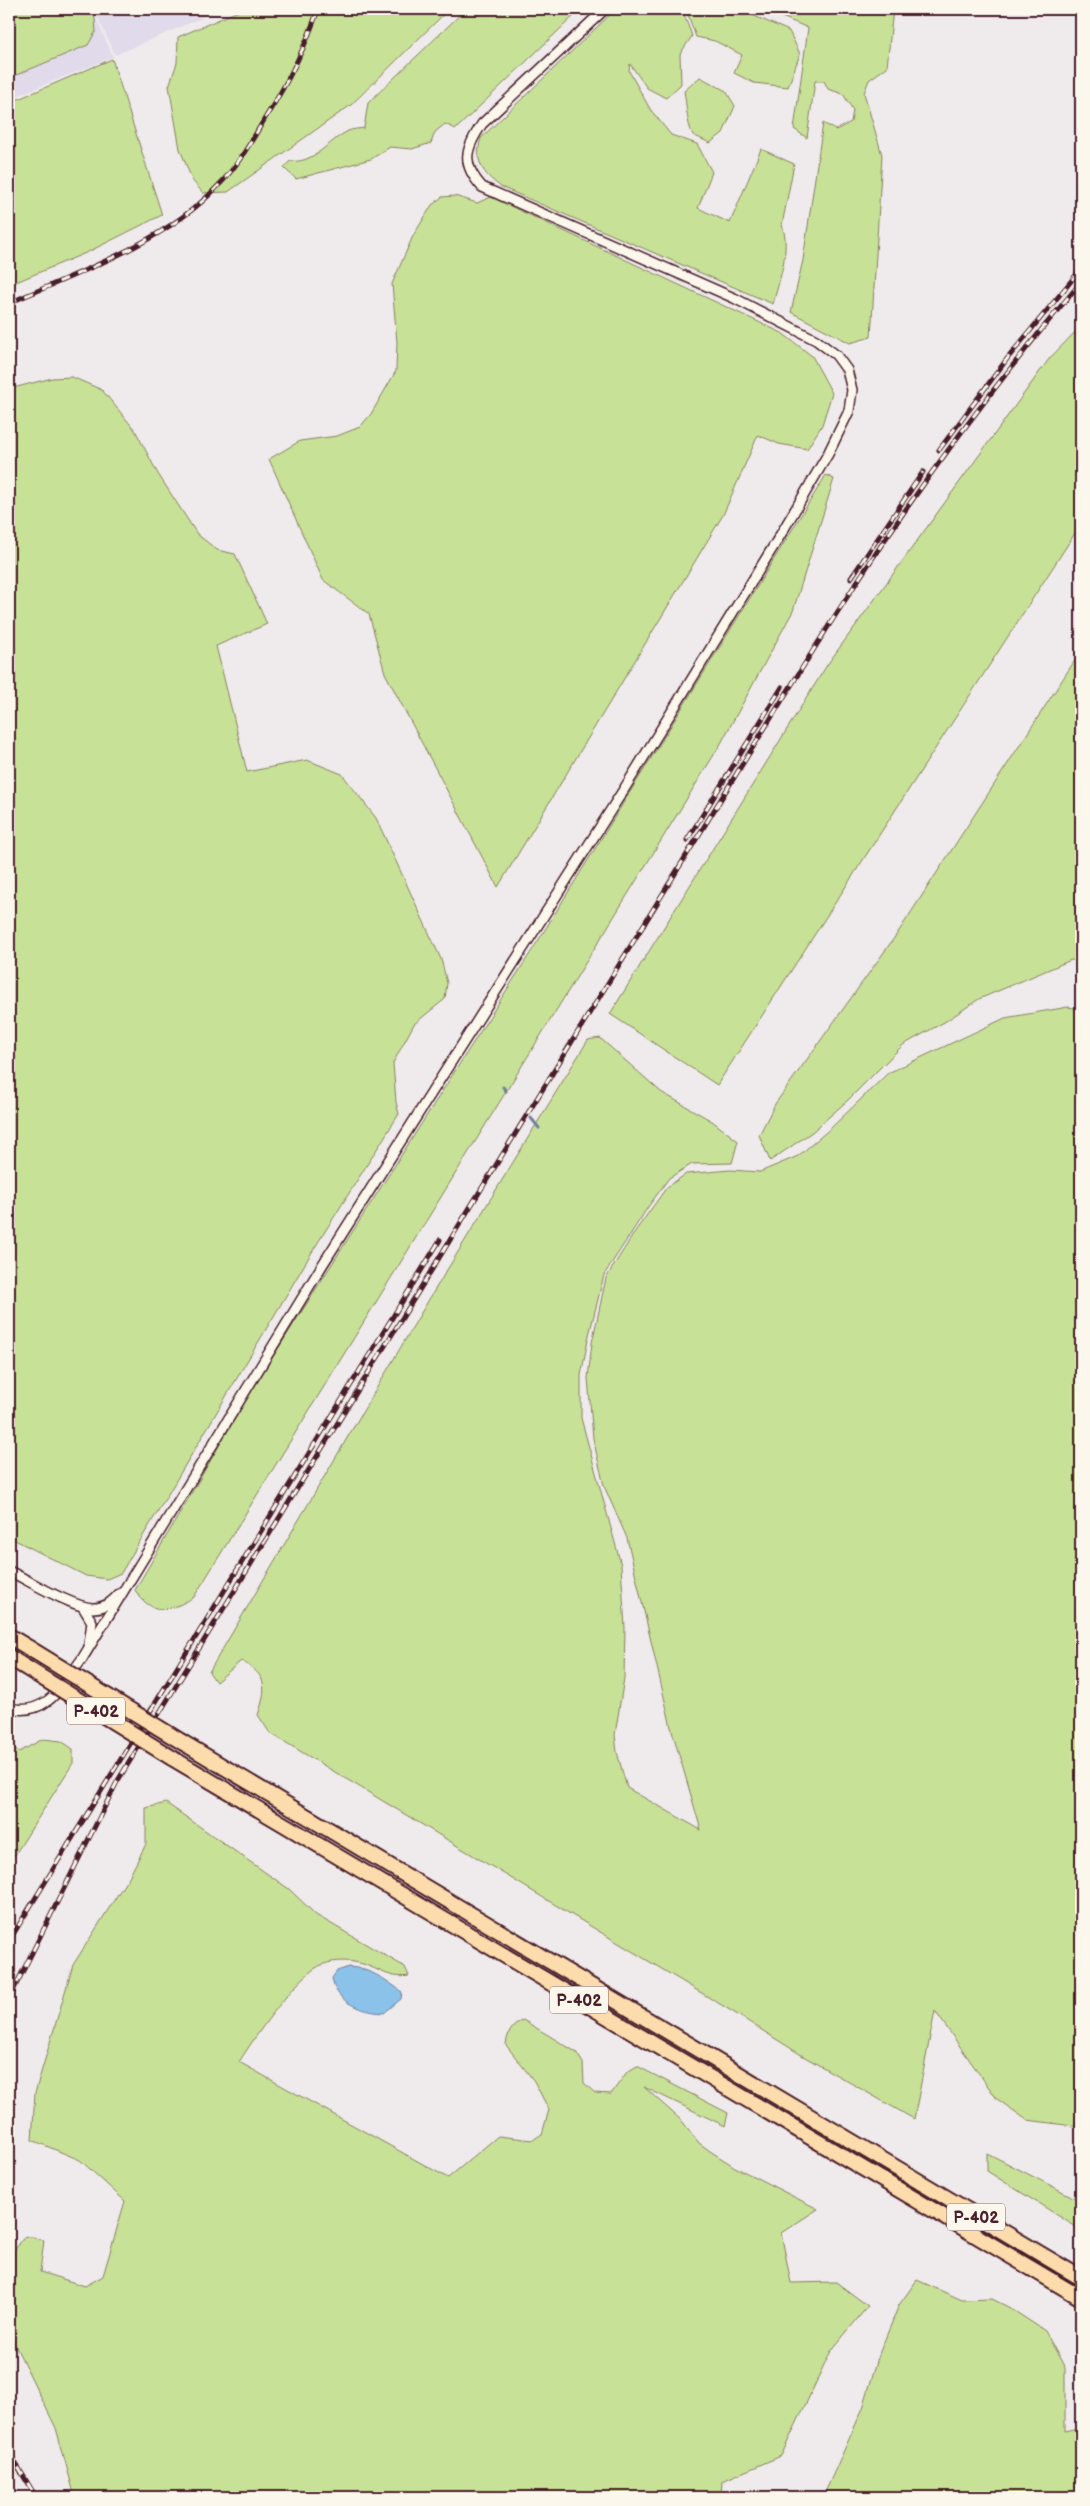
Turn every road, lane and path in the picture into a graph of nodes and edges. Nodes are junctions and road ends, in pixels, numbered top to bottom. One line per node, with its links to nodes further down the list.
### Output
1 (605, 9): 2 (street)
2 (143, 1561): 4 (street); 6 (street)
3 (9, 1571): 4 (street)
4 (83, 1607): 6 (street)
5 (9, 1636): 9 (main road, Р-402, bridge)
6 (82, 1659): 8 (street)
7 (14, 1661): 10 (main road, Р-402, bridge)
8 (9, 1708)
9 (1081, 2278)
10 (1081, 2298)

